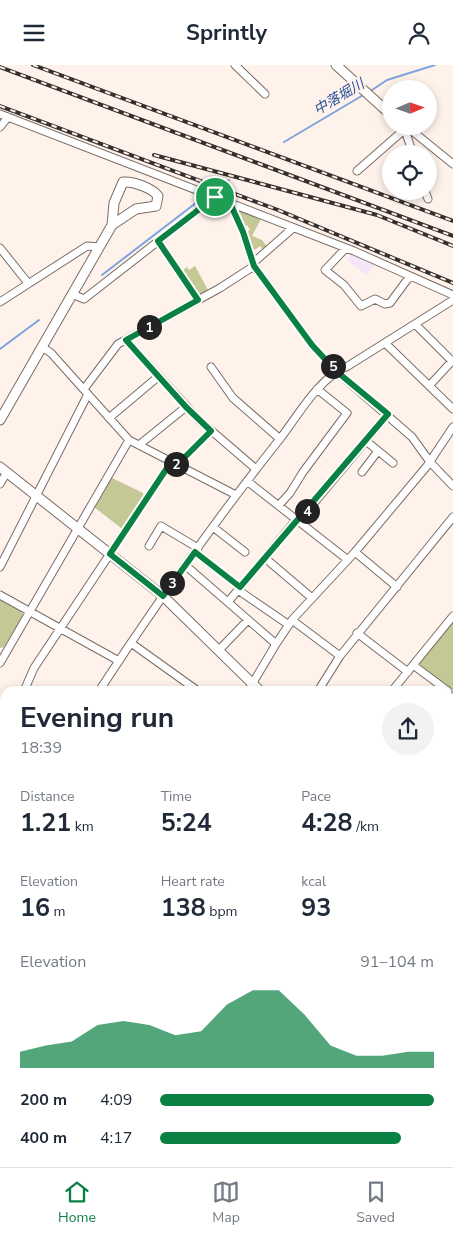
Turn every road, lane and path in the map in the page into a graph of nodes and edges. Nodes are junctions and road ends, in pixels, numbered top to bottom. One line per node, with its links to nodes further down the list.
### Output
1 (235, 65): 3 (street)
2 (336, 65): 4 (street)
3 (265, 94)
4 (382, 107)
5 (0, 114): 6 (street)
6 (8, 117): 7 (street); 12 (street)
7 (0, 127)
8 (396, 135): 11 (street)
9 (415, 135): 10 (street)
10 (453, 164)
11 (357, 171)
12 (214, 197): 13 (street); 16 (street)
13 (230, 203): 15 (street); 20 (street)
14 (112, 225): 14 (street); 17 (street)
15 (294, 229): 19 (street); 20 (street)
16 (158, 241): 23 (street); 26 (street)
17 (99, 247): 22 (street); 23 (street)
18 (0, 248): 22 (street)
19 (345, 249): 21 (street); 21 (street)
20 (254, 264): 26 (street); 33 (street)
21 (410, 276): 24 (street)
22 (28, 283): 27 (street)
23 (72, 294): 31 (street)
24 (453, 295)
25 (453, 299): 28 (street)
26 (198, 300): 29 (street)
27 (0, 302)
28 (415, 324): 30 (street); 35 (street)
29 (126, 340): 34 (street); 37 (street)
30 (385, 343): 33 (street); 35 (street)
31 (42, 347): 37 (street); 42 (street)
32 (211, 367): 45 (street)
33 (336, 371): 36 (street); 40 (street)
34 (160, 376): 38 (street); 41 (street)
35 (429, 386): 39 (street)
36 (317, 389): 45 (street); 61 (street)
37 (86, 392): 41 (street); 59 (street)
38 (186, 407): 44 (street); 48 (street)
39 (453, 409)
40 (388, 414): 47 (street); 50 (street)
41 (109, 418): 46 (street)
42 (0, 419)
43 (453, 427): 50 (street)
44 (211, 431): 51 (street); 54 (street)
45 (280, 439): 54 (street)
46 (129, 440): 48 (street); 65 (street)
47 (366, 441): 49 (street); 63 (street)
48 (139, 445): 51 (street)
49 (378, 451): 52 (street); 55 (street)
50 (430, 462): 58 (street); 69 (street)
51 (174, 463): 60 (street); 70 (street)
52 (393, 463)
53 (3, 469): 57 (street); 59 (street)
54 (256, 469): 56 (street)
55 (362, 472)
56 (247, 481): 60 (street); 61 (street)
57 (0, 484)
58 (453, 486)
59 (36, 495): 65 (street); 74 (street)
60 (236, 495): 64 (street)
61 (279, 505): 63 (street)
62 (453, 517): 75 (street)
63 (298, 520): 71 (street); 72 (street)
64 (213, 527): 67 (street); 68 (street)
65 (78, 528): 70 (street); 81 (street)
66 (149, 546): 67 (street)
67 (196, 550): 73 (street); 76 (street)
68 (245, 552)
69 (355, 552): 72 (street); 75 (street)
70 (110, 554): 78 (street); 85 (street)
71 (265, 559): 76 (street); 79 (street)
72 (348, 560): 79 (street)
73 (185, 565): 78 (street); 80 (street)
74 (0, 567)
75 (397, 587): 86 (street)
76 (239, 589): 80 (street); 84 (street)
77 (0, 595): 81 (street)
78 (163, 596): 87 (street); 89 (street)
79 (312, 598): 84 (street)
80 (228, 602): 83 (street)
81 (30, 612): 85 (street); 92 (street)
82 (453, 616): 93 (street)
83 (248, 620): 88 (street); 89 (street)
84 (291, 623): 88 (street); 90 (street)
85 (61, 629): 91 (street); 95 (street)
86 (357, 633): 90 (street); 94 (street)
87 (130, 643): 91 (street); 97 (street)
88 (276, 644): 99 (street)
89 (219, 650): 98 (street)
90 (340, 656): 100 (street)
91 (119, 661): 96 (street)
92 (0, 663)
93 (413, 665): 94 (street); 102 (street)
94 (408, 672): 101 (street)
95 (26, 686)
96 (102, 686)
97 (191, 686)
98 (250, 686)
99 (252, 686)
100 (321, 686)
101 (396, 686)
102 (441, 686)

